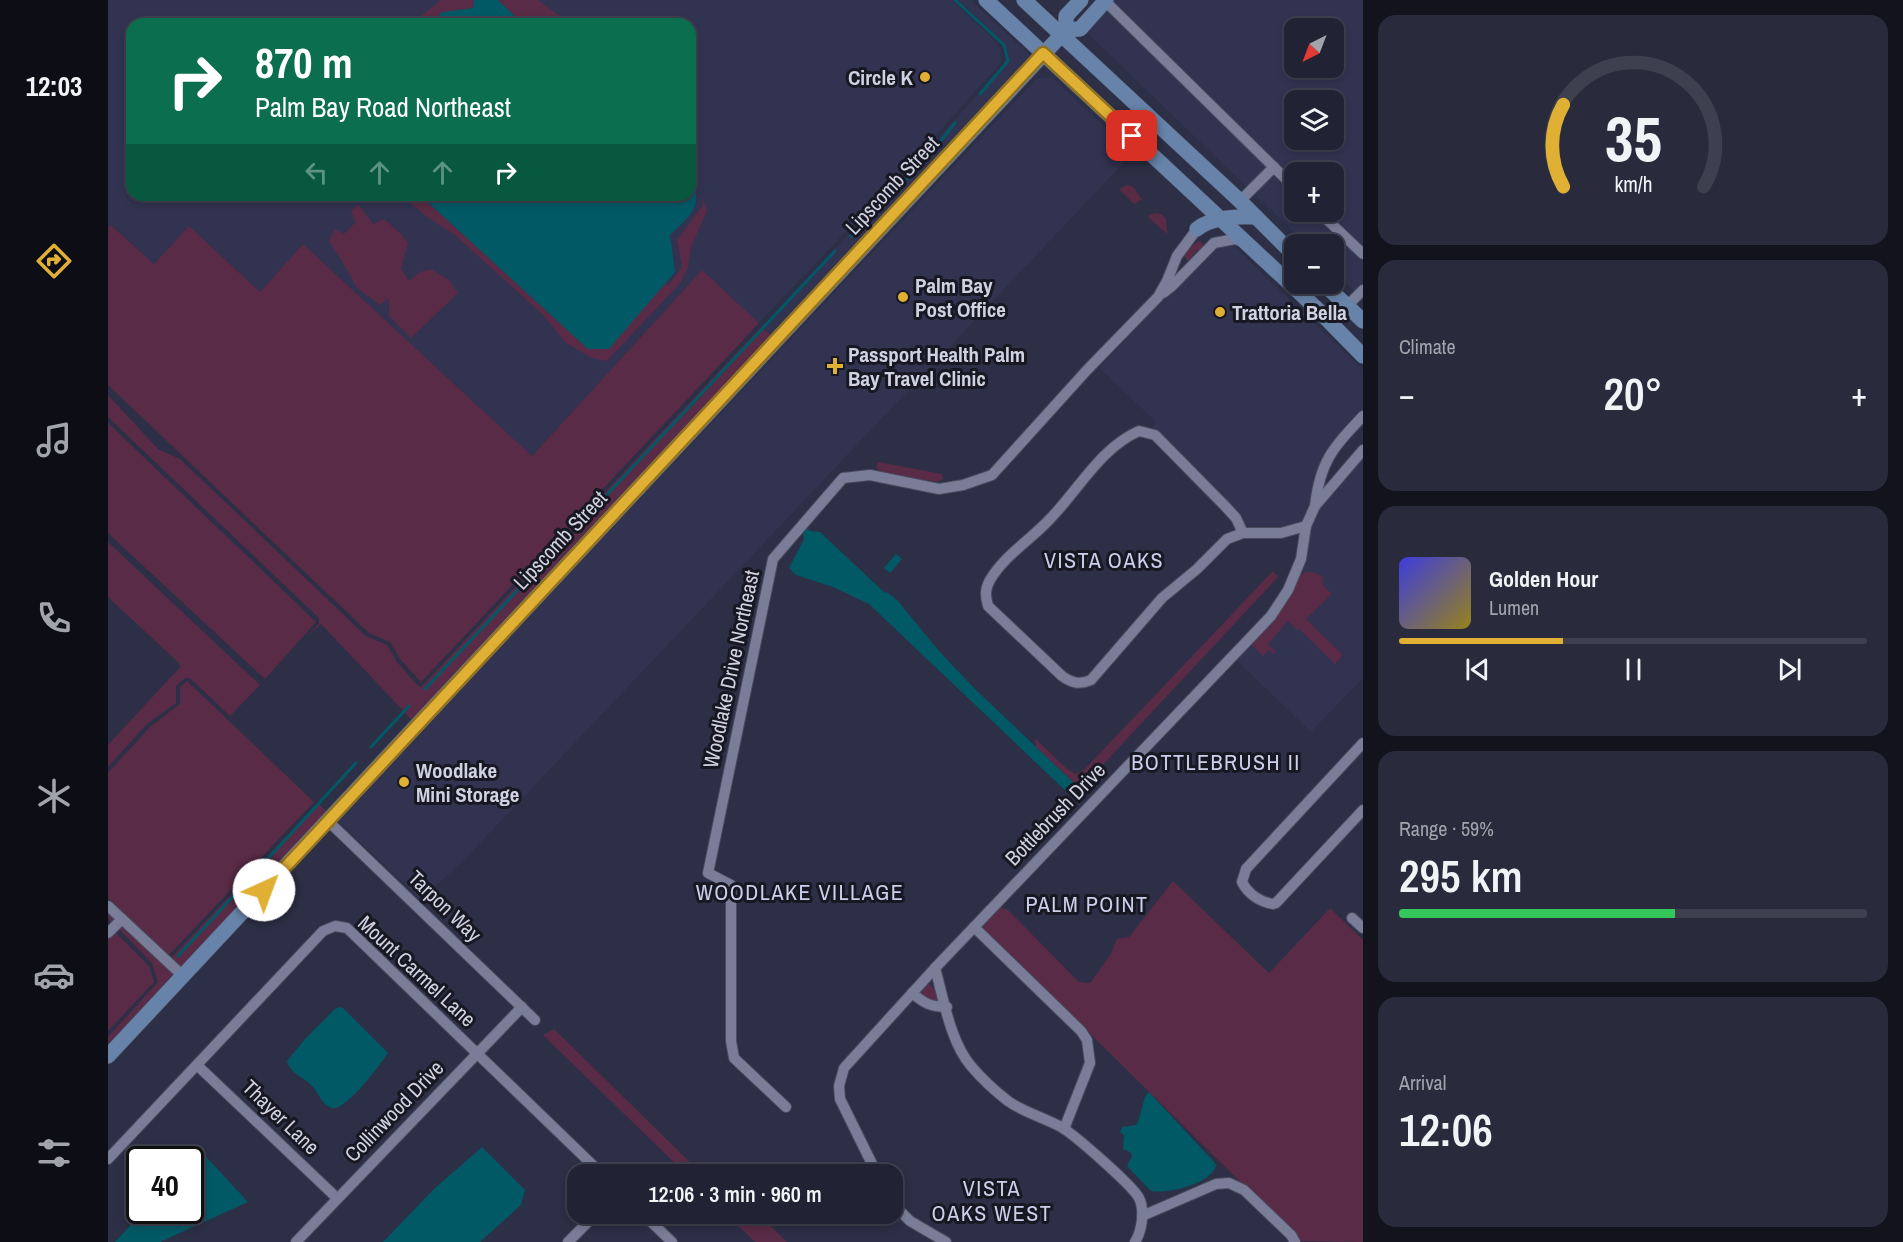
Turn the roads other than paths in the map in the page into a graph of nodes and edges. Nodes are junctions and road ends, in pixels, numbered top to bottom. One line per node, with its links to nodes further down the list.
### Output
1 (986, 0): 6 (street)
2 (1024, 0): 5 (street)
3 (1081, 0): 5 (street)
4 (1106, 1): 5 (street); 7 (street)
5 (1063, 32): 6 (street, Lipscomb Street); 9 (street)
6 (1043, 53): 10 (street); 33 (street, Lipscomb Street)
7 (1274, 167): 8 (street); 9 (street)
8 (1284, 177)
9 (1240, 201): 11 (street)
10 (1216, 215): 11 (street); 13 (street); 14 (street)
11 (1256, 217): 15 (street)
12 (1329, 222): 16 (street)
13 (1197, 229): 19 (street, Woodlake Drive Northeast)
14 (1245, 242): 19 (street, Woodlake Drive Northeast); 21 (street)
15 (1284, 245)
16 (1363, 254)
17 (1363, 290): 20 (street)
18 (1334, 294): 20 (street)
19 (1158, 297): 49 (street, Woodlake Drive Northeast)
20 (1347, 306): 21 (street); 22 (street)
21 (1316, 308): 23 (street)
22 (1363, 321)
23 (1347, 340): 24 (street); 25 (street)
24 (1363, 347)
25 (1363, 356)
26 (1363, 416): 28 (street, Bottlebrush Drive)
27 (1363, 450): 28 (street, Bottlebrush Drive)
28 (1315, 506): 29 (street, Bottlebrush Drive)
29 (1306, 526): 30 (street); 37 (street, Bottlebrush Drive)
30 (1243, 533): 30 (street)
31 (1363, 743): 32 (street)
32 (1363, 810)
33 (328, 821): 41 (street, Lipscomb Street); 43 (street, Tarpon Way)
34 (108, 906): 36 (street)
35 (1352, 918): 38 (street)
36 (122, 919): 39 (street); 41 (street)
37 (974, 927): 40 (street, Bottlebrush Drive); 50 (street)
38 (1363, 928)
39 (108, 933)
40 (935, 968): 42 (street, Bottlebrush Drive); 44 (street)
41 (183, 976): 47 (street, Lipscomb Street)
42 (912, 993): 44 (street); 53 (street, Bottlebrush Drive)
43 (522, 1007): 45 (street, Tarpon Way); 46 (street, Collinwood Drive)
44 (946, 1007): 50 (street)
45 (535, 1020)
46 (476, 1053): 48 (street, Mount Carmel Lane); 52 (street, Mount Carmel Lane); 54 (street, Collinwood Drive)
47 (108, 1056)
48 (197, 1065): 51 (street, Mount Carmel Lane); 54 (street, Thayer Lane)
49 (786, 1107)
50 (1064, 1129): 56 (street)
51 (108, 1159)
52 (592, 1164)
53 (872, 1164)
54 (337, 1198): 59 (street, Collinwood Drive)
55 (903, 1214): 62 (street)
56 (1142, 1216): 63 (street); 64 (street)
57 (586, 1224): 60 (street)
58 (653, 1224): 61 (street)
59 (296, 1242)
60 (568, 1242)
61 (672, 1242)
62 (946, 1242)
63 (1135, 1242)
64 (1295, 1242)

